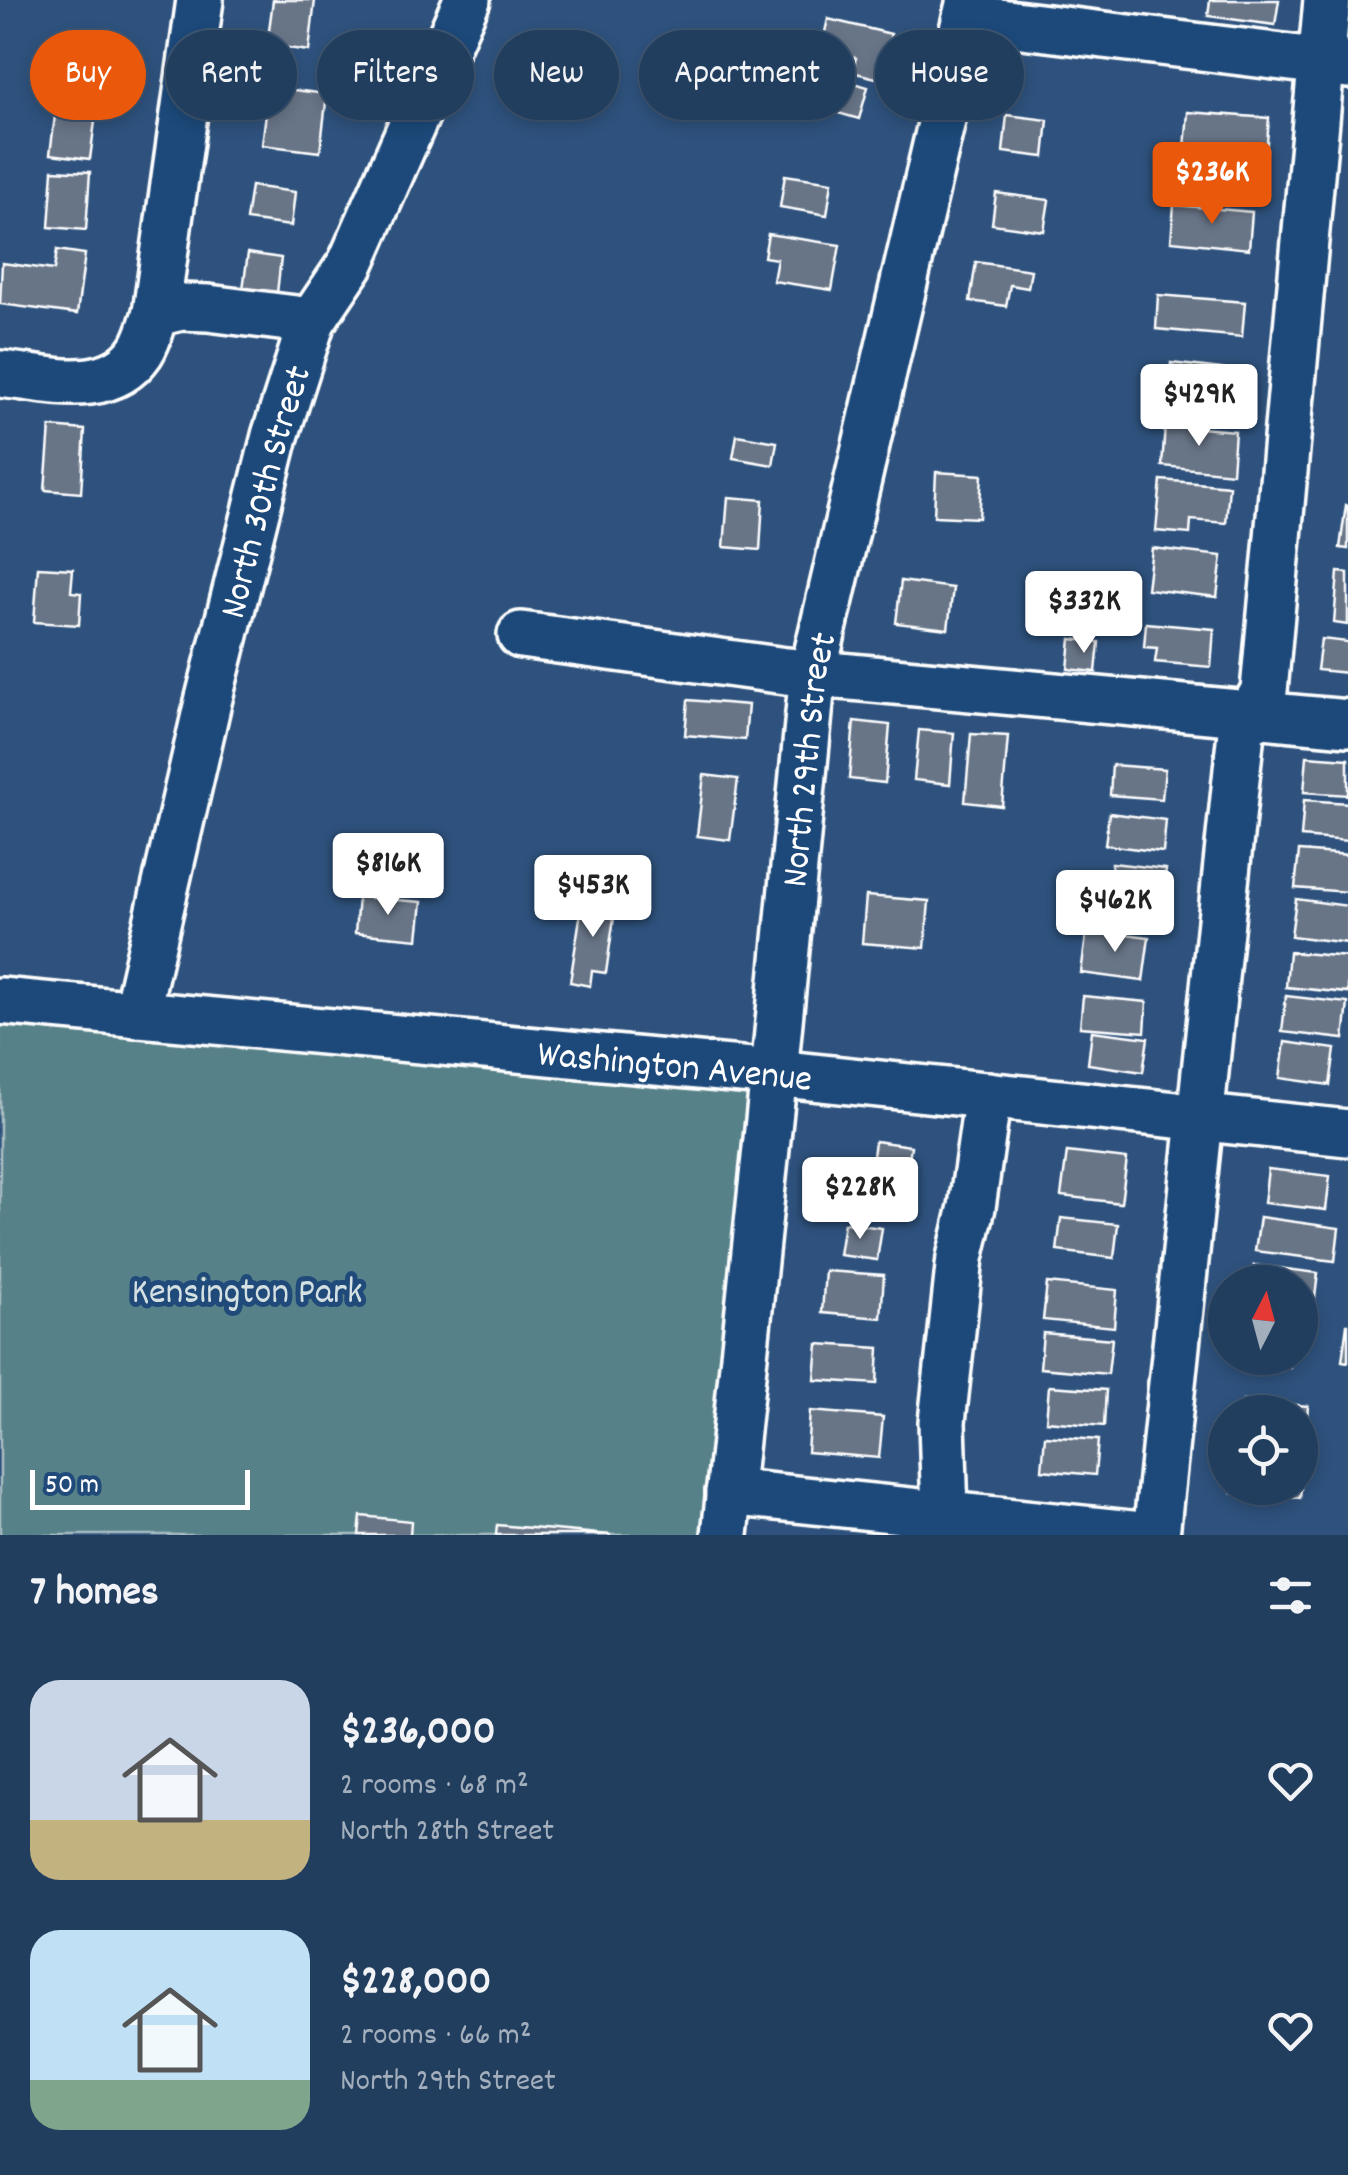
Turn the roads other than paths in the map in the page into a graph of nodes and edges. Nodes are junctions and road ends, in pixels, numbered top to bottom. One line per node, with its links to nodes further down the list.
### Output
1 (200, 0): 6 (street)
2 (467, 0): 7 (street, North 30th Street)
3 (1327, 0): 5 (street)
4 (968, 9): 5 (street); 10 (street, North 29th Street)
5 (1335, 63): 11 (street)
6 (156, 313): 7 (street); 8 (street)
7 (312, 320): 14 (street, North 30th Street)
8 (0, 374)
9 (521, 635): 10 (street)
10 (812, 672): 11 (street); 15 (street, North 29th Street)
11 (1253, 712): 12 (street); 17 (street)
12 (1348, 723)
13 (0, 1001): 14 (street, Washington Avenue)
14 (136, 1014): 15 (street, Washington Avenue)
15 (774, 1073): 16 (street, Washington Avenue); 19 (street, North 29th Street)
16 (988, 1095): 17 (street, Washington Avenue); 20 (street)
17 (1200, 1117): 18 (street, Washington Avenue); 22 (street)
18 (1348, 1133)
19 (727, 1514): 20 (street)
20 (945, 1515): 21 (street)
21 (1140, 1535)
22 (1156, 1535)

